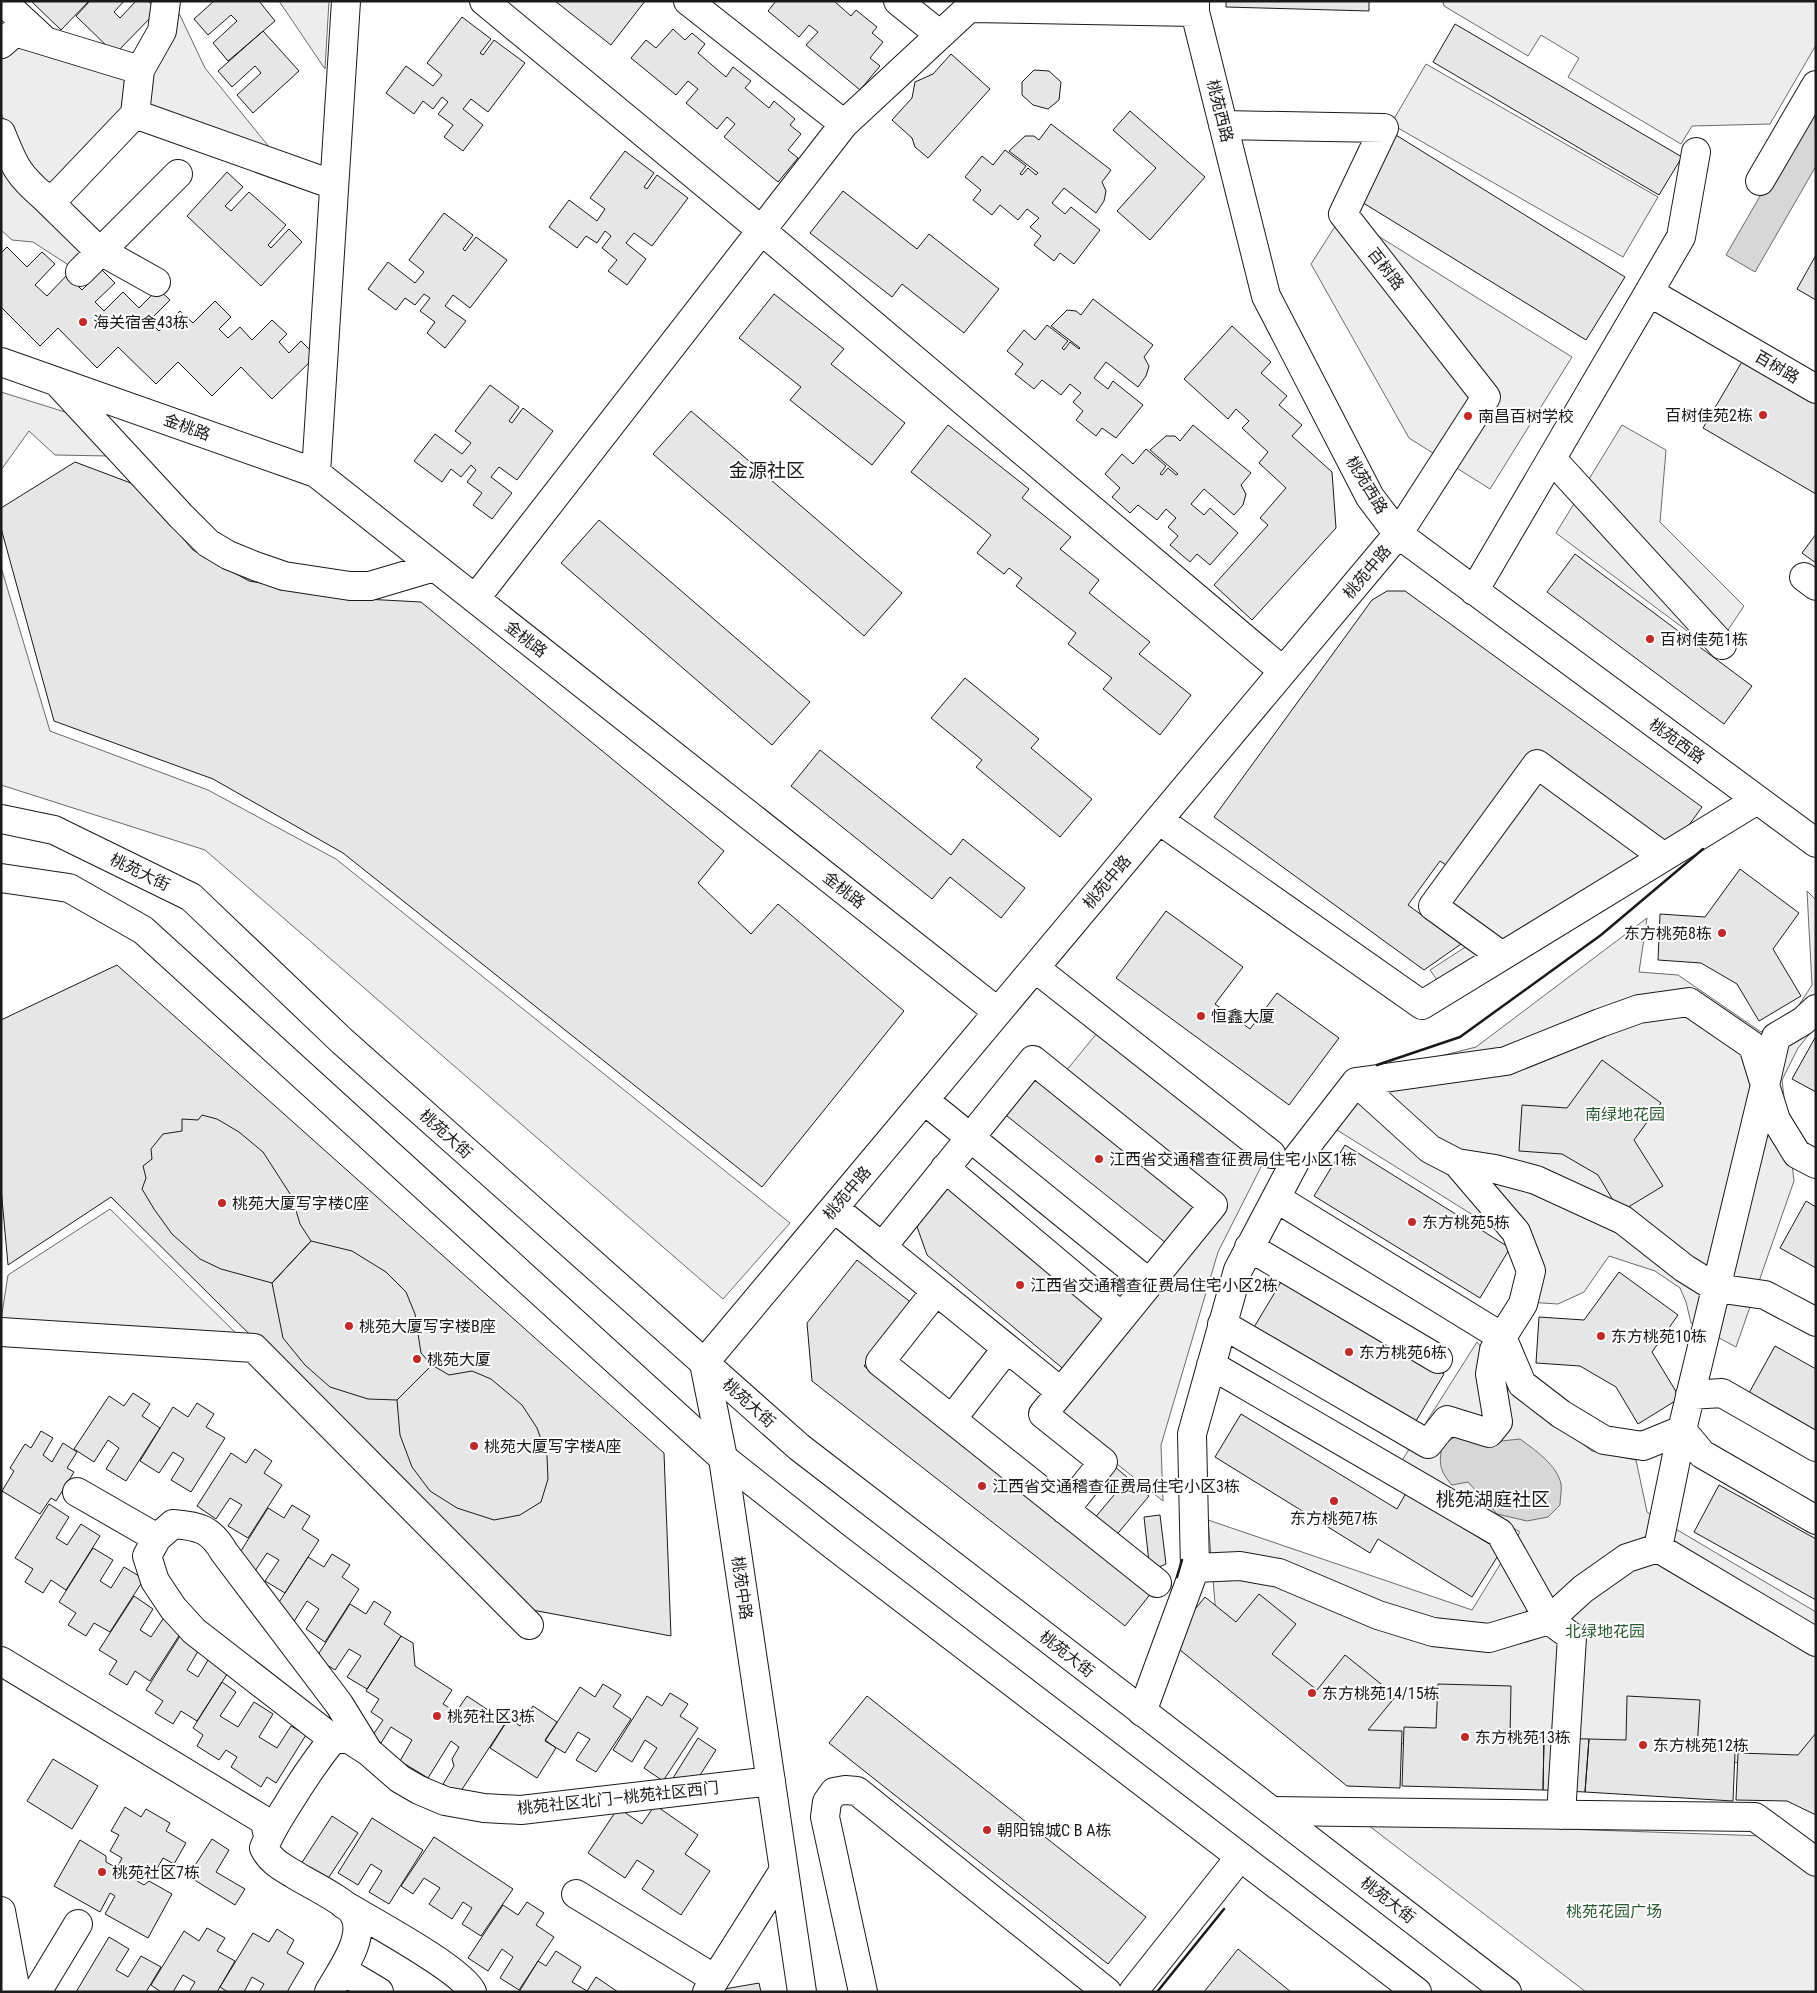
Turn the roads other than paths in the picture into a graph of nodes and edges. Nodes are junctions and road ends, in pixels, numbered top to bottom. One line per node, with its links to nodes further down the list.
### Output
1 (2, 1): 10 (street)
2 (166, 1): 12 (street)
3 (346, 1): 21 (street)
4 (484, 1): 23 (street)
5 (688, 1): 15 (street)
6 (898, 1): 9 (street)
7 (969, 4): 8 (street); 9 (street)
8 (1195, 7): 16 (street, 桃苑西路)
9 (940, 35): 15 (street)
10 (44, 40): 11 (street); 12 (street)
11 (1, 44)
12 (140, 70): 14 (street)
13 (1816, 85): 20 (street)
14 (135, 114): 21 (street); 22 (street)
15 (844, 124): 23 (street)
16 (1224, 125): 33 (street, 桃苑西路); 33 (street, 百树路)
17 (1, 133): 22 (street)
18 (1696, 152): 27 (street)
19 (178, 174): 24 (street)
20 (1760, 181)
21 (334, 186): 32 (street)
22 (44, 197): 24 (street)
23 (762, 230): 36 (street); 38 (street)
24 (101, 251): 25 (street); 26 (street)
25 (80, 272)
26 (156, 282)
27 (1649, 292): 30 (street, 百树路); 31 (street)
28 (1, 362): 29 (street, 金桃路)
29 (55, 381): 32 (street, 金桃路); 34 (street)
30 (1816, 389)
31 (1552, 459): 35 (street); 37 (street)
32 (316, 473): 34 (street, 金桃路)
33 (1398, 534): 35 (street, 桃苑西路); 38 (street, 桃苑中路)
34 (434, 566): 36 (street, 金桃路)
35 (1474, 591): 39 (street, 桃苑西路)
36 (475, 599): 48 (street, 金桃路)
37 (1722, 645)
38 (1283, 671): 41 (street, 桃苑中路)
39 (1757, 800): 42 (street, 桃苑西路); 43 (street)
40 (1, 819): 71 (street, 桃苑大街)
41 (1159, 820): 45 (street); 46 (street, 桃苑中路)
42 (1816, 844)
43 (1664, 857): 45 (street); 45 (street)
44 (1, 878): 78 (street)
45 (1502, 956)
46 (1035, 968): 48 (street, 桃苑中路); 53 (street)
47 (1816, 1009): 50 (street)
48 (998, 1012): 51 (street, 桃苑中路)
49 (1356, 1082): 50 (street); 54 (street); 57 (street)
50 (1765, 1085): 55 (street); 62 (street)
51 (924, 1100): 52 (street); 58 (street, 桃苑中路)
52 (970, 1137): 56 (street); 61 (street); 61 (street)
53 (1271, 1154)
54 (1457, 1163): 62 (street); 68 (street)
55 (1816, 1164)
56 (945, 1168): 59 (street); 64 (street)
57 (1276, 1198): 60 (street); 68 (street)
58 (834, 1208): 59 (street); 71 (street, 桃苑中路)
59 (882, 1247): 63 (street)
60 (1249, 1247): 66 (street); 70 (street)
61 (1149, 1283): 64 (street)
62 (1716, 1288): 65 (street); 74 (street)
63 (936, 1291): 69 (street); 75 (street)
64 (1122, 1317): 73 (street)
65 (1816, 1322)
66 (1222, 1324): 68 (street); 72 (street)
67 (1, 1332): 87 (street)
68 (1502, 1337): 76 (street)
69 (1007, 1348): 73 (street); 75 (street)
70 (1438, 1359)
71 (704, 1363): 78 (street, 桃苑中路); 90 (street, 桃苑大街)
72 (1211, 1365): 84 (street); 86 (street)
73 (1061, 1392): 80 (street)
74 (1690, 1395): 76 (street); 77 (street)
75 (952, 1419): 80 (street)
76 (1682, 1430): 81 (street); 83 (street)
77 (1816, 1447)
78 (722, 1458): 93 (street, 桃苑中路); 97 (street)
79 (77, 1492): 82 (street)
80 (1065, 1510): 85 (street)
81 (1816, 1520)
82 (157, 1538): 91 (street); 92 (street)
83 (1658, 1548): 86 (street); 88 (street)
84 (1194, 1568): 86 (street); 90 (street)
85 (1157, 1583)
86 (1549, 1620): 95 (street)
87 (529, 1625)
88 (1816, 1642)
89 (1, 1661): 96 (street)
90 (1142, 1712): 94 (street, 桃苑大街)
91 (333, 1739): 92 (street, 桃苑社区北门—桃苑社区西门); 96 (street)
92 (369, 1752): 93 (street, 桃苑社区北门—桃苑社区西门)
93 (770, 1781): 99 (street, 桃苑中路)
94 (1272, 1811): 95 (street); 116 (street, 桃苑大街)
95 (1561, 1815): 98 (street)
96 (270, 1823): 101 (street)
97 (1240, 1857): 114 (street); 115 (street)
98 (1816, 1862)
99 (784, 1870): 106 (street); 111 (street, 桃苑中路)
100 (576, 1894): 106 (street)
101 (344, 1904): 104 (street); 105 (street)
102 (1, 1911): 107 (street)
103 (78, 1924): 108 (street)
104 (380, 1927): 105 (street); 110 (street)
105 (341, 1971): 109 (street)
106 (711, 1986)
107 (16, 1992)
108 (37, 1992)
109 (379, 1992)
110 (472, 1992)
111 (802, 1992)
112 (863, 1992): 113 (street)
113 (1107, 1992)
114 (1133, 1992)
115 (1417, 1992)
116 (1507, 1992)

